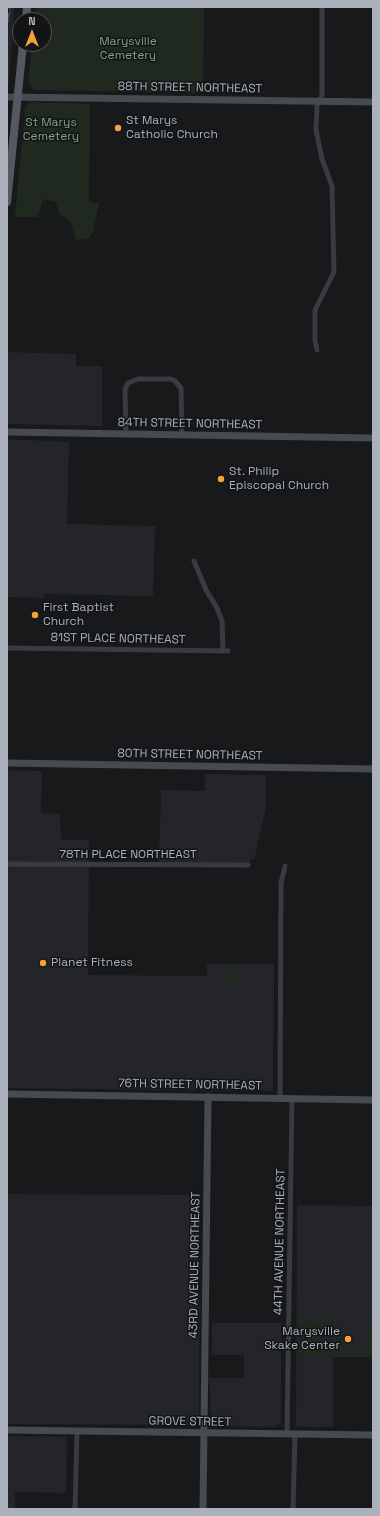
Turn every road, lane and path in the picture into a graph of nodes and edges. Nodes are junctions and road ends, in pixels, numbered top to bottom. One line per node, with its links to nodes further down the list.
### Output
1 (322, 7): 5 (street)
2 (22, 52): 4 (main road)
3 (7, 97): 4 (street, 88TH STREET NORTHEAST)
4 (18, 97): 5 (street, 88TH STREET NORTHEAST); 7 (main road)
5 (320, 100): 6 (street, 88TH STREET NORTHEAST); 8 (street)
6 (373, 102)
7 (7, 202)
8 (317, 350)
9 (7, 432): 10 (street, 84TH STREET NORTHEAST)
10 (126, 434): 11 (street, 84TH STREET NORTHEAST); 11 (street)
11 (182, 435): 12 (street, 84TH STREET NORTHEAST)
12 (373, 438)
13 (194, 561): 14 (street, 81ST PLACE NORTHEAST)
14 (7, 648)
15 (7, 763): 16 (street, 80TH STREET NORTHEAST)
16 (373, 768)
17 (7, 864): 18 (street, 78TH PLACE NORTHEAST)
18 (248, 865)
19 (285, 866): 22 (street)
20 (7, 1094): 21 (street, 76TH STREET NORTHEAST)
21 (208, 1097): 22 (street, 76TH STREET NORTHEAST); 27 (street, 43RD AVENUE NORTHEAST)
22 (280, 1098): 23 (street, 76TH STREET NORTHEAST)
23 (292, 1098): 24 (street, 76TH STREET NORTHEAST); 28 (street, 44TH AVENUE NORTHEAST)
24 (373, 1100)
25 (7, 1430): 26 (street, GROVE STREET)
26 (77, 1431): 27 (street, GROVE STREET); 31 (street)
27 (204, 1433): 28 (street, GROVE STREET); 32 (street, 43RD AVENUE NORTHEAST)
28 (287, 1434): 29 (street, GROVE STREET)
29 (295, 1434): 30 (street, GROVE STREET); 33 (street)
30 (373, 1435)
31 (75, 1509)
32 (203, 1509)
33 (293, 1509)

